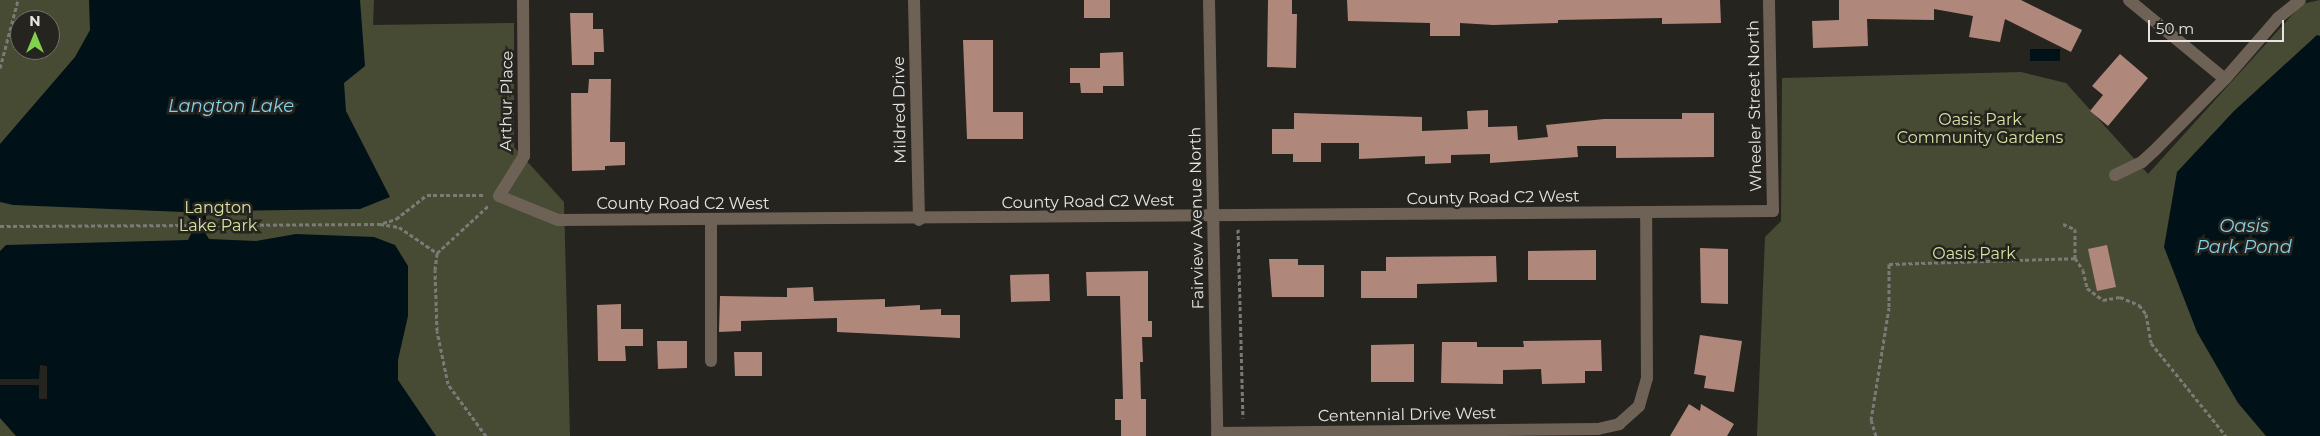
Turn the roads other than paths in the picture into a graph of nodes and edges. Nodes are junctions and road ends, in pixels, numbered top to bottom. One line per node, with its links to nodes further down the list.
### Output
1 (523, 0): 11 (street, Arthur Place)
2 (914, 0): 16 (street, Mildred Drive)
3 (1209, 0): 14 (street, Fairview Avenue North)
4 (1769, 0): 12 (street, Wheeler Street North)
5 (2129, 0): 9 (street)
6 (2291, 0): 8 (street)
7 (2300, 0): 8 (street)
8 (2278, 18): 9 (street)
9 (2225, 79): 10 (street)
10 (2115, 175)
11 (498, 196): 15 (street, County Road C2 West)
12 (1773, 211): 13 (street, County Road C2 West)
13 (1646, 212): 14 (street, County Road C2 West); 18 (street, Centennial Drive West)
14 (1213, 217): 16 (street, County Road C2 West); 18 (street, Fairview Avenue North)
15 (712, 220): 16 (street, County Road C2 West); 17 (street)
16 (919, 220)
17 (711, 361)
18 (1217, 435)

